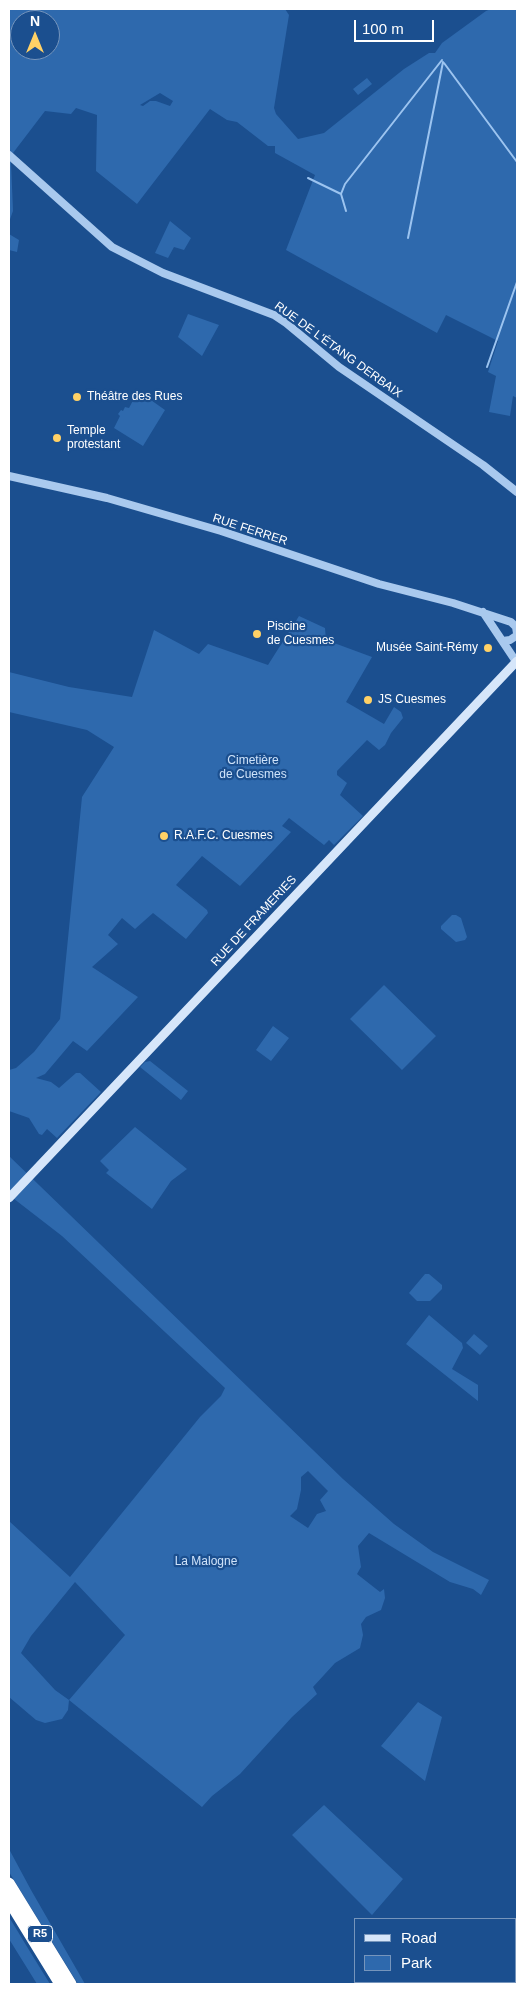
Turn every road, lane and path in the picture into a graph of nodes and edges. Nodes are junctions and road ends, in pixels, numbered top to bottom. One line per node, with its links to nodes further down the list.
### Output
1 (9, 155): 3 (street, RUE DE L'ÉTANG DERBAIX)
2 (9, 476): 4 (street, RUE FERRER)
3 (517, 492)
4 (483, 612): 6 (street, RUE FERRER); 7 (street)
5 (517, 615): 6 (street)
6 (511, 623): 7 (street); 8 (street)
7 (498, 633): 9 (street)
8 (517, 634): 9 (street); 10 (street)
9 (503, 641): 11 (street)
10 (517, 646)
11 (517, 662): 12 (main road, RUE DE FRAMERIES)
12 (9, 1198)
13 (9, 1883): 16 (highway, R5)
14 (9, 1901): 15 (highway, R5)
15 (60, 1984)
16 (71, 1984)

